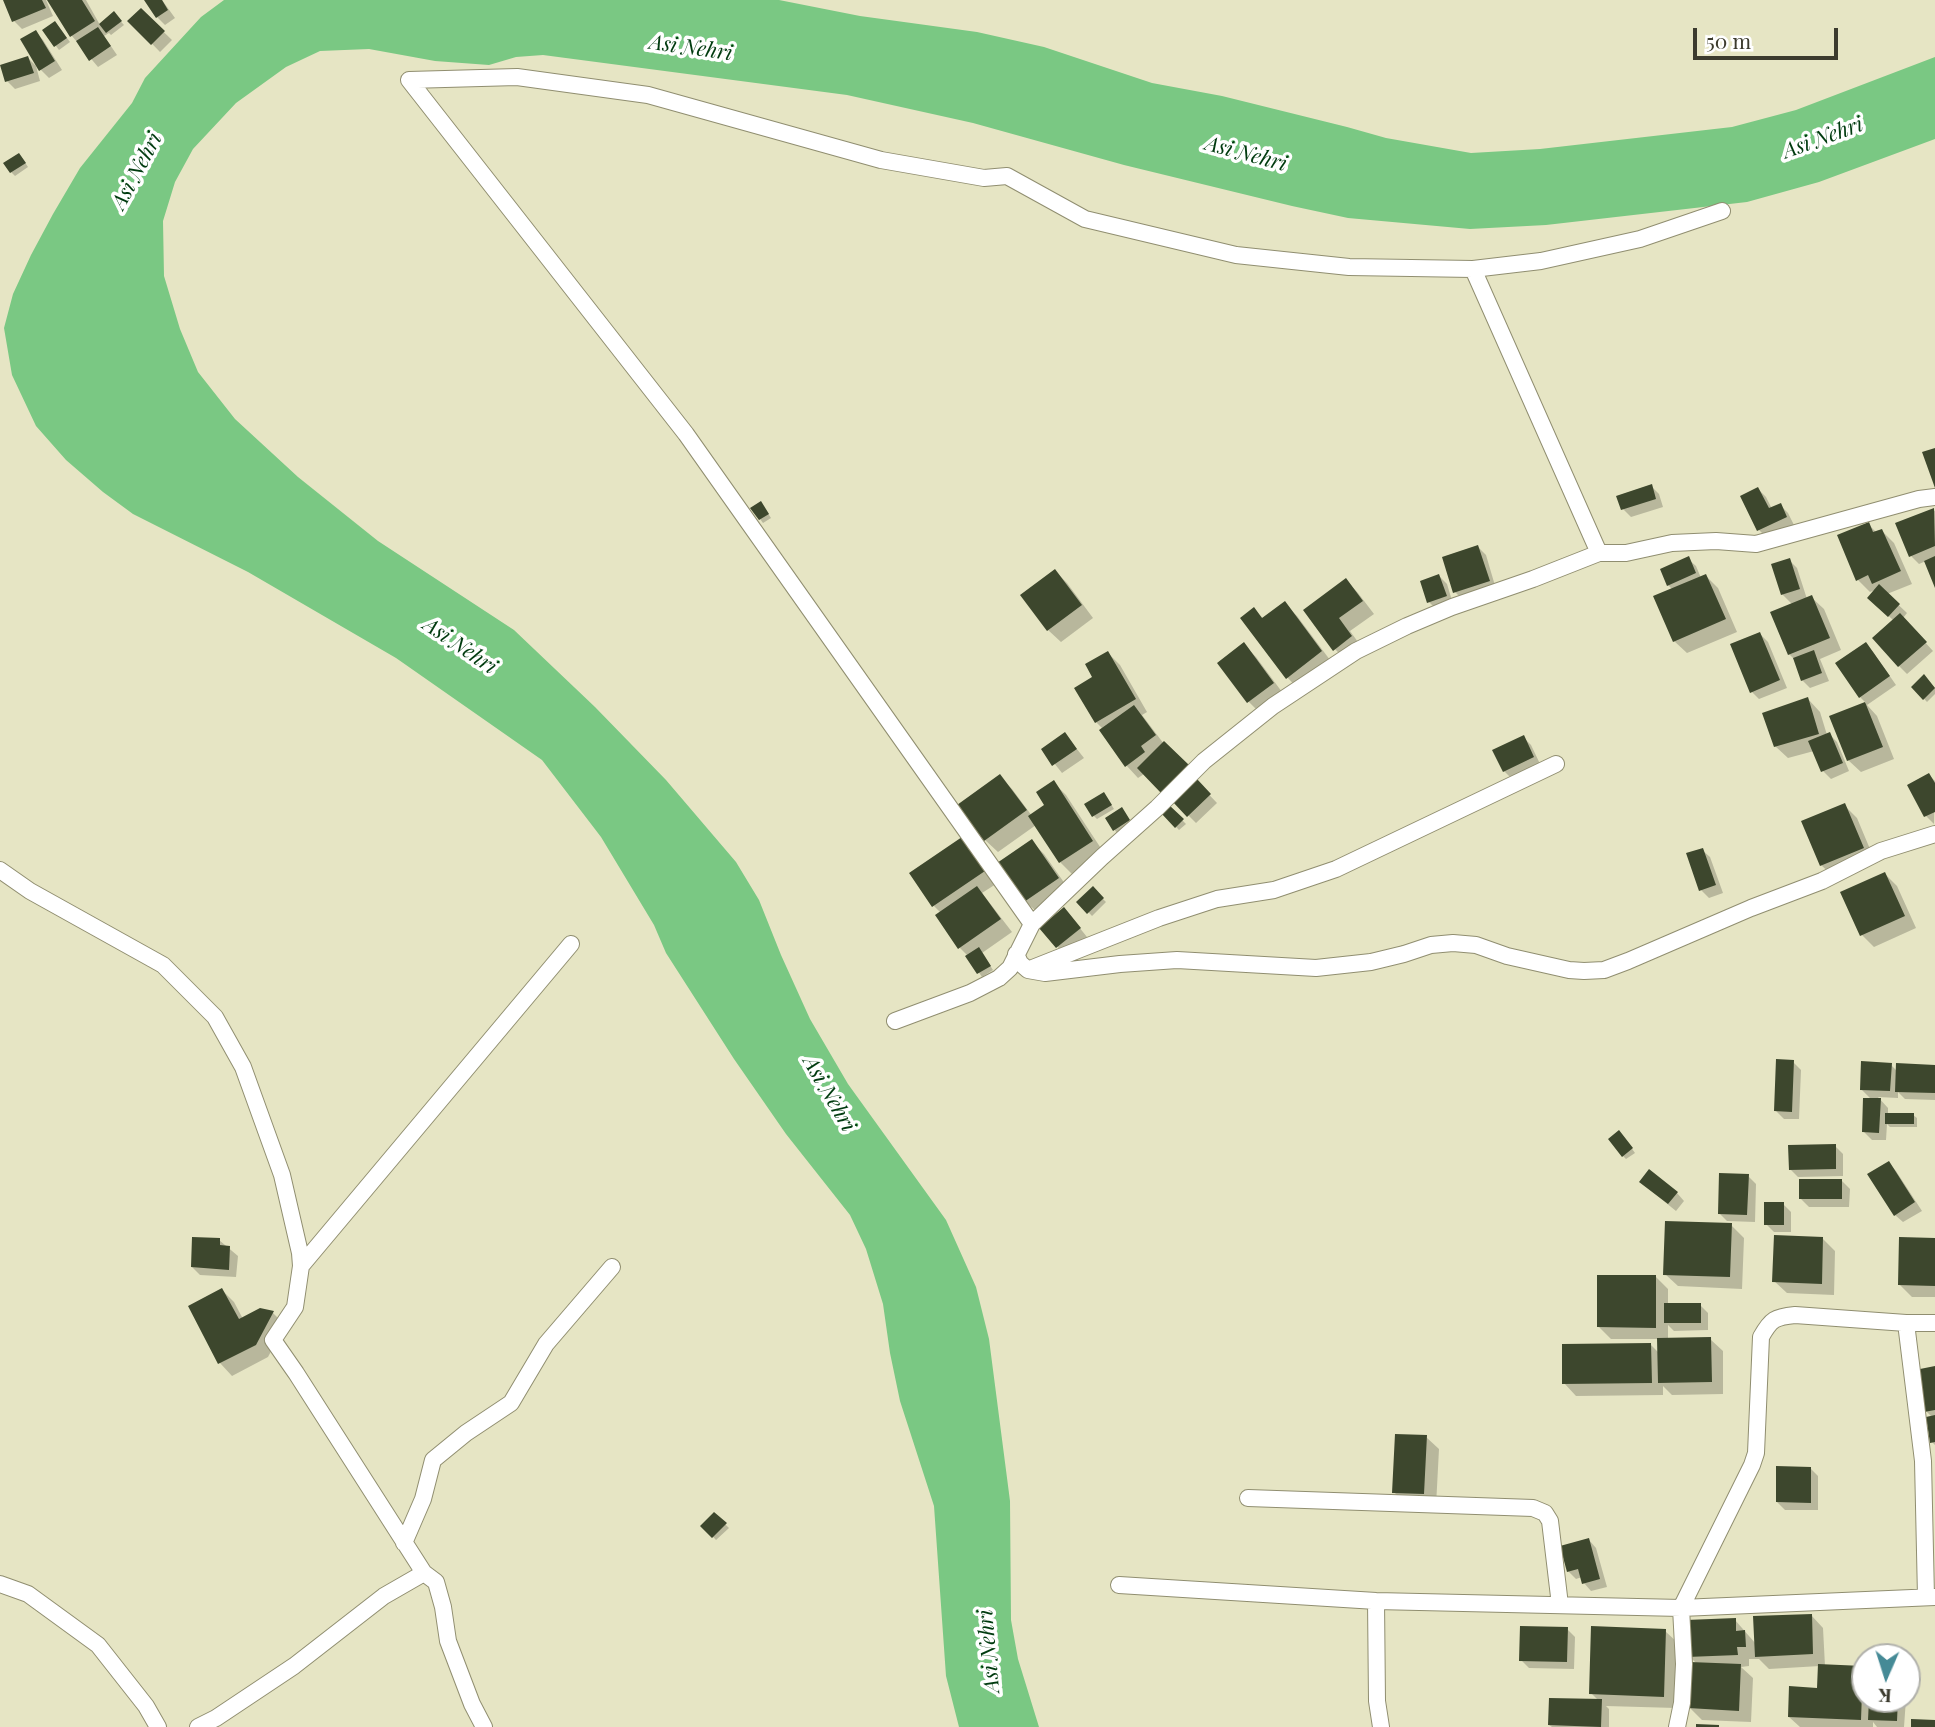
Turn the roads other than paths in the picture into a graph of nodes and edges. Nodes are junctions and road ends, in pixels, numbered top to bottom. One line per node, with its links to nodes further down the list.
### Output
1 (1722, 211): 2 (street)
2 (1473, 270): 4 (street); 8 (street)
3 (1935, 497): 4 (street)
4 (1599, 553): 8 (street)
5 (1556, 764): 11 (street)
6 (1935, 834): 11 (street)
7 (0, 870): 13 (street)
8 (1032, 924): 10 (street)
9 (572, 944): 13 (street)
10 (1016, 954): 11 (street); 12 (street)
11 (1028, 970)
12 (895, 1021)
13 (301, 1266): 18 (street)
14 (612, 1267): 18 (street)
15 (1935, 1323): 16 (street)
16 (1906, 1324): 22 (street); 25 (street)
17 (1248, 1498): 24 (street)
18 (404, 1543): 19 (street)
19 (424, 1573): 27 (street); 28 (street)
20 (0, 1584): 26 (street)
21 (1119, 1586): 23 (street)
22 (1930, 1597): 25 (street)
23 (1376, 1601): 24 (street); 29 (street)
24 (1560, 1605): 25 (street)
25 (1681, 1608): 30 (street)
26 (158, 1727)
27 (198, 1727)
28 (484, 1727)
29 (1381, 1727)
30 (1677, 1727)

